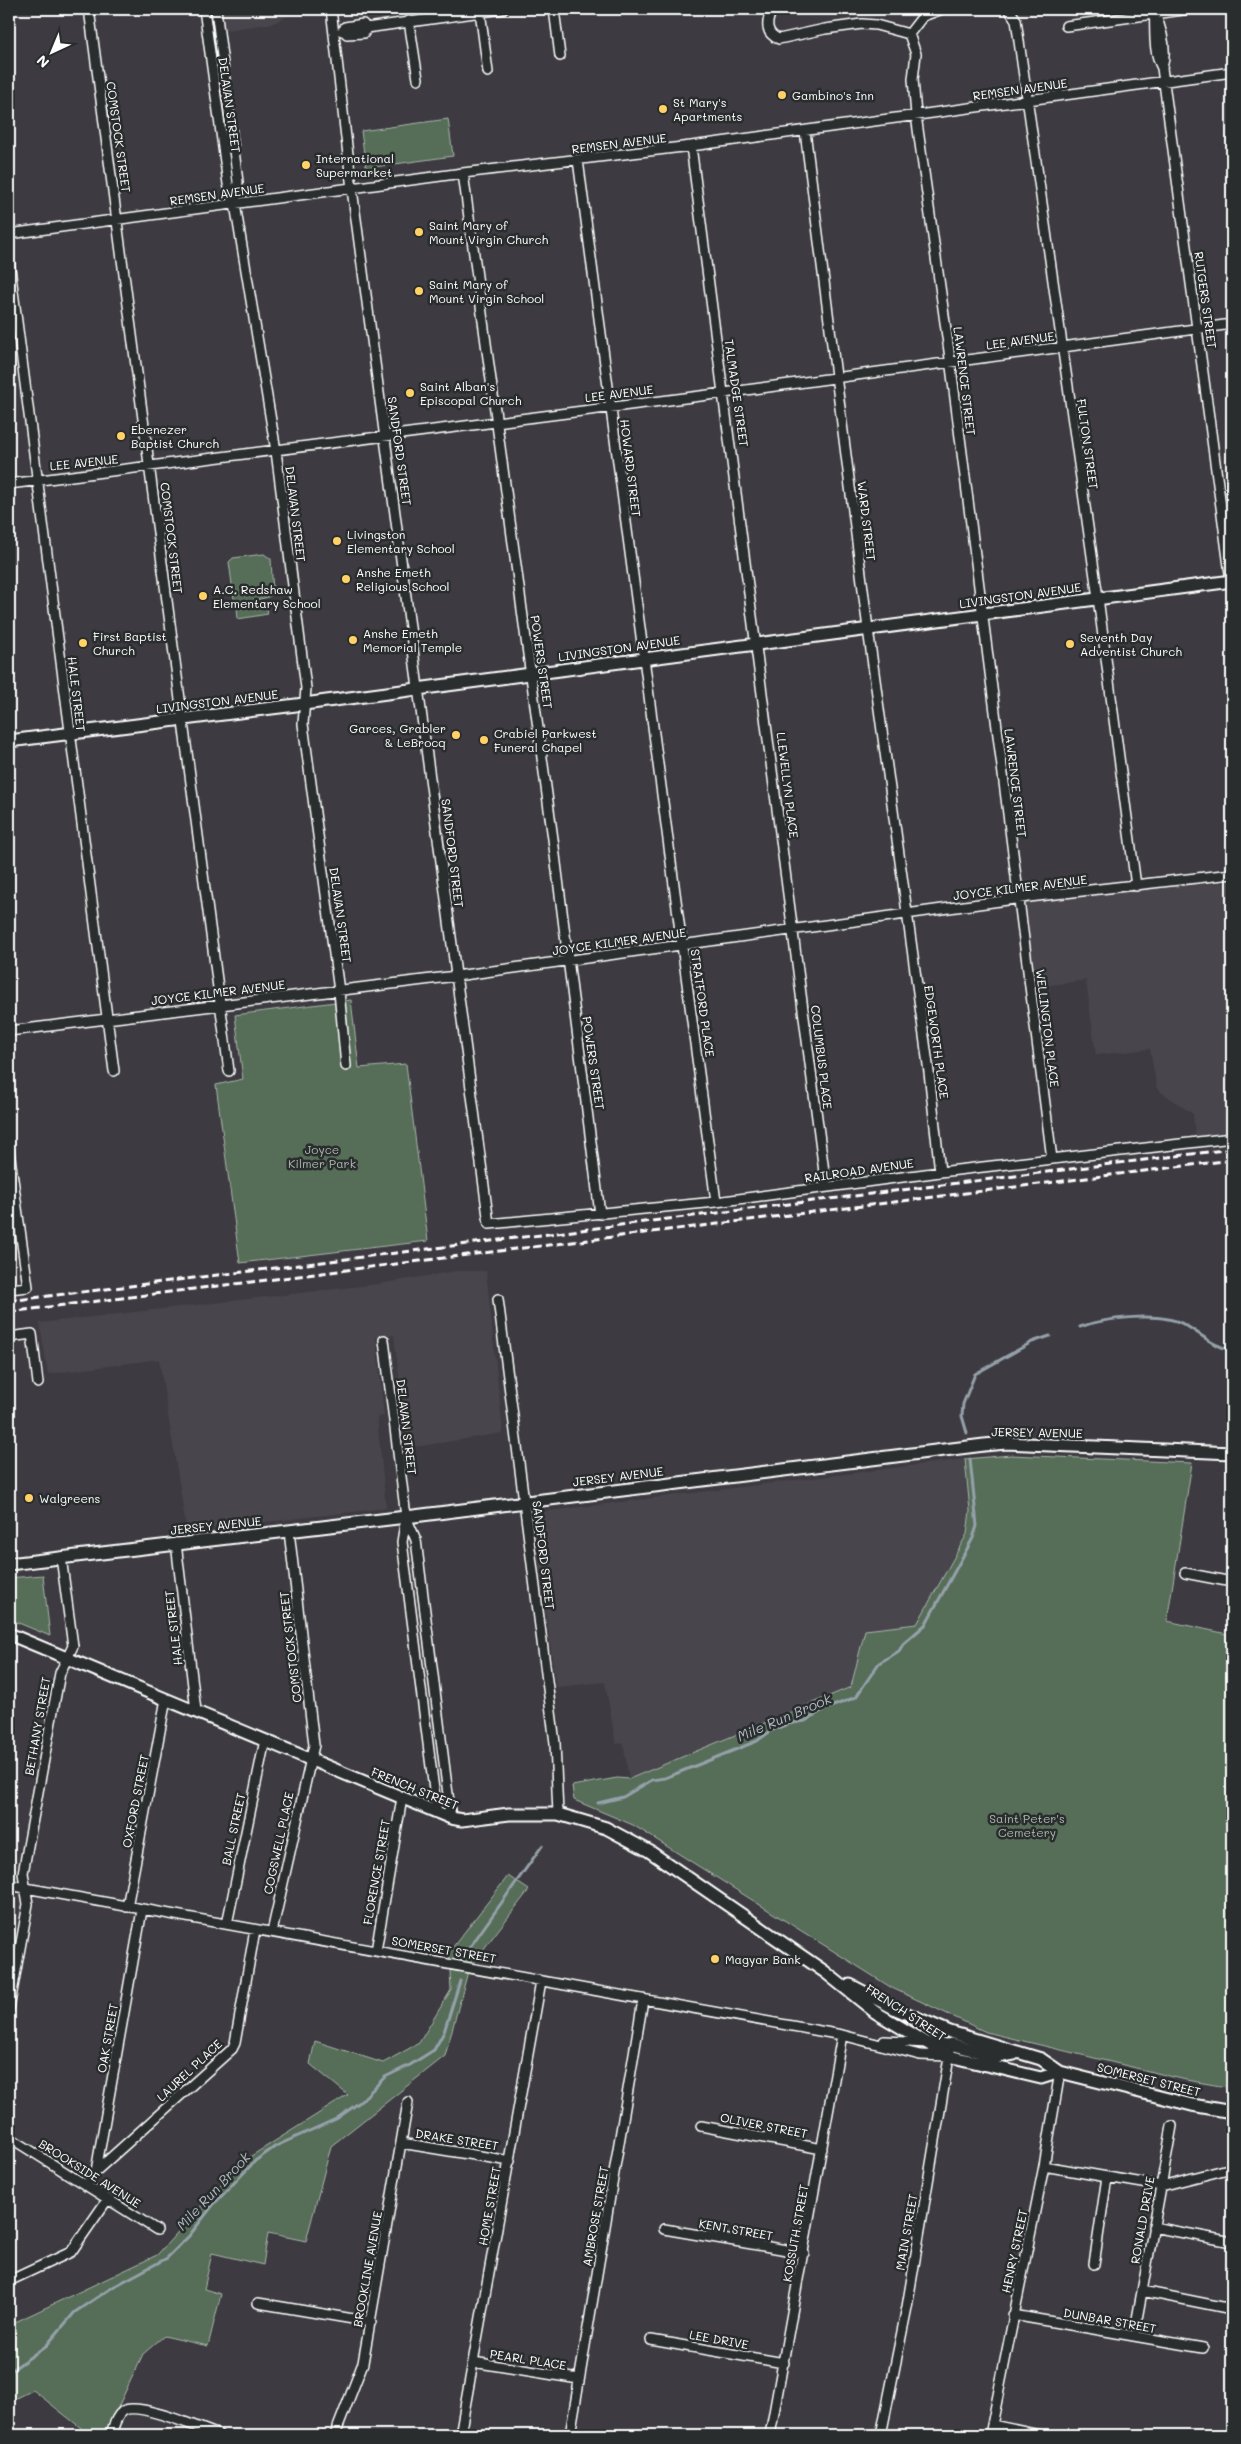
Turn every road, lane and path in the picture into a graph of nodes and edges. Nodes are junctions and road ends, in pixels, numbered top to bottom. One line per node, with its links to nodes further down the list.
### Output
1 (89, 9): 31 (street, COMSTOCK STREET)
2 (204, 9): 30 (street, DELAVAN STREET)
3 (216, 9): 30 (street, DELAVAN STREET)
4 (331, 9): 16 (street, SANDFORD STREET)
5 (503, 9): 11 (street)
6 (554, 9): 18 (street)
7 (942, 9): 13 (street)
8 (1009, 9): 23 (street, FULTON STREET)
9 (1190, 9): 12 (street)
10 (772, 10): 17 (street)
11 (480, 11): 14 (street); 19 (street)
12 (1154, 11): 15 (street); 22 (street, RUTGERS STREET)
13 (922, 12): 17 (street)
14 (409, 21): 16 (street); 21 (street)
15 (1066, 26)
16 (334, 33): 29 (street, SANDFORD STREET)
17 (909, 34): 24 (street, LAWRENCE STREET)
18 (560, 56)
19 (488, 72)
20 (1232, 72): 22 (street, REMSEN AVENUE)
21 (418, 79)
22 (1164, 81): 23 (street, REMSEN AVENUE); 35 (street, RUTGERS STREET)
23 (1029, 100): 24 (street, REMSEN AVENUE); 36 (street, FULTON STREET)
24 (916, 115): 25 (street, REMSEN AVENUE); 37 (street, LAWRENCE STREET)
25 (805, 131): 26 (street, REMSEN AVENUE); 38 (street, WARD STREET)
26 (691, 146): 27 (street, REMSEN AVENUE); 39 (street, TALMADGE STREET)
27 (578, 160): 28 (street, REMSEN AVENUE); 40 (street, HOWARD STREET)
28 (464, 173): 29 (street, REMSEN AVENUE); 41 (street, POWERS STREET)
29 (352, 189): 30 (street, REMSEN AVENUE); 42 (street, SANDFORD STREET)
30 (235, 204): 31 (street, REMSEN AVENUE); 43 (street, DELAVAN STREET)
31 (118, 220): 32 (street, REMSEN AVENUE); 44 (street, COMSTOCK STREET)
32 (9, 234)
33 (9, 260): 45 (street, HALE STREET)
34 (1232, 324): 35 (street, LEE AVENUE)
35 (1198, 329): 36 (street, LEE AVENUE); 47 (street, RUTGERS STREET)
36 (1061, 347): 37 (street, LEE AVENUE); 48 (street, FULTON STREET)
37 (950, 363): 38 (street, LEE AVENUE); 49 (street, LAWRENCE STREET)
38 (836, 377): 39 (street, LEE AVENUE); 50 (street, WARD STREET)
39 (724, 393): 40 (street, LEE AVENUE); 51 (street, TALMADGE STREET)
40 (611, 406): 41 (street, LEE AVENUE); 52 (street, HOWARD STREET)
41 (497, 423): 42 (street, LEE AVENUE); 53 (street, POWERS STREET)
42 (385, 436): 43 (street, LEE AVENUE); 54 (street, SANDFORD STREET)
43 (276, 451): 44 (street, LEE AVENUE); 55 (street, DELAVAN STREET)
44 (150, 468): 45 (street, LEE AVENUE); 56 (street, COMSTOCK STREET)
45 (37, 480): 46 (street, LEE AVENUE); 57 (street, HALE STREET)
46 (9, 484)
47 (1232, 581): 48 (main road, LIVINGSTON AVENUE)
48 (1098, 598): 49 (main road, LIVINGSTON AVENUE); 60 (street, FULTON STREET)
49 (982, 614): 50 (main road, LIVINGSTON AVENUE); 61 (street, LAWRENCE STREET)
50 (868, 629): 51 (main road, LIVINGSTON AVENUE); 62 (street, WARD STREET)
51 (757, 644): 52 (main road, LIVINGSTON AVENUE); 63 (street, LLEWELLYN PLACE)
52 (643, 659): 53 (main road, LIVINGSTON AVENUE); 64 (street, STRATFORD PLACE)
53 (531, 674): 54 (main road, LIVINGSTON AVENUE); 65 (street, POWERS STREET)
54 (419, 689): 55 (main road, LIVINGSTON AVENUE); 66 (street, SANDFORD STREET)
55 (304, 704): 56 (main road, LIVINGSTON AVENUE); 67 (street, DELAVAN STREET)
56 (182, 720): 57 (main road, LIVINGSTON AVENUE); 68 (street, COMSTOCK STREET)
57 (70, 733): 58 (main road, LIVINGSTON AVENUE); 69 (street, HALE STREET)
58 (9, 741)
59 (1232, 874): 60 (street, JOYCE KILMER AVENUE)
60 (1136, 886): 61 (street, JOYCE KILMER AVENUE)
61 (1018, 900): 62 (street, JOYCE KILMER AVENUE); 76 (street, WELLINGTON PLACE)
62 (906, 915): 63 (street, JOYCE KILMER AVENUE); 77 (street, EDGEWORTH PLACE)
63 (793, 930): 64 (street, JOYCE KILMER AVENUE); 78 (street, COLUMBUS PLACE)
64 (682, 944): 65 (street, JOYCE KILMER AVENUE); 79 (street, STRATFORD PLACE)
65 (568, 960): 66 (street, JOYCE KILMER AVENUE); 80 (street, POWERS STREET)
66 (456, 976): 67 (street, JOYCE KILMER AVENUE); 81 (street, SANDFORD STREET)
67 (339, 991): 68 (street, JOYCE KILMER AVENUE); 71 (street, DELAVAN STREET)
68 (220, 1003): 69 (street, JOYCE KILMER AVENUE); 73 (street, COMSTOCK STREET)
69 (107, 1018): 70 (street, JOYCE KILMER AVENUE); 72 (street, HALE STREET)
70 (9, 1031)
71 (346, 1066)
72 (114, 1071)
73 (229, 1071)
74 (1232, 1138): 76 (street, RAILROAD AVENUE)
75 (9, 1150): 82 (street)
76 (1052, 1159): 77 (street, RAILROAD AVENUE)
77 (940, 1172): 78 (street, RAILROAD AVENUE)
78 (826, 1187): 79 (street, RAILROAD AVENUE)
79 (716, 1202): 80 (street, RAILROAD AVENUE)
80 (600, 1214): 81 (street, RAILROAD AVENUE)
81 (489, 1224)
82 (9, 1289)
83 (498, 1300): 88 (street, SANDFORD STREET)
84 (9, 1337): 86 (street)
85 (384, 1340): 89 (street, DELAVAN STREET)
86 (38, 1383)
87 (1232, 1454): 88 (main road, JERSEY AVENUE)
88 (524, 1502): 89 (main road, JERSEY AVENUE); 106 (street, SANDFORD STREET)
89 (406, 1517): 90 (main road, JERSEY AVENUE); 97 (street, DELAVAN STREET); 98 (street, DELAVAN STREET)
90 (289, 1532): 91 (main road, JERSEY AVENUE); 103 (street, COMSTOCK STREET)
91 (176, 1543): 92 (main road, JERSEY AVENUE); 101 (street, HALE STREET)
92 (61, 1557): 93 (main road, JERSEY AVENUE); 99 (street, BETHANY STREET)
93 (9, 1564)
94 (1185, 1573): 95 (street)
95 (1232, 1582)
96 (9, 1634): 99 (main road, FRENCH STREET)
97 (430, 1652): 98 (street); 107 (street, DELAVAN STREET)
98 (417, 1654): 105 (street, DELAVAN STREET)
99 (67, 1658): 100 (main road, FRENCH STREET); 109 (street, BETHANY STREET)
100 (166, 1699): 101 (main road, FRENCH STREET); 110 (street, OXFORD STREET)
101 (196, 1710): 102 (main road, FRENCH STREET)
102 (265, 1740): 103 (main road, FRENCH STREET); 112 (street, BALL STREET)
103 (310, 1759): 104 (main road, FRENCH STREET); 114 (street, COGSWELL PLACE)
104 (402, 1798): 105 (main road, FRENCH STREET); 115 (street, FLORENCE STREET)
105 (436, 1813): 107 (main road, FRENCH STREET)
106 (558, 1814): 107 (main road, FRENCH STREET); 116 (main road, FRENCH STREET)
107 (451, 1818)
108 (9, 1885): 109 (street, SOMERSET STREET)
109 (26, 1888): 110 (street, SOMERSET STREET); 119 (street, BETHANY STREET)
110 (127, 1907): 111 (street, SOMERSET STREET)
111 (142, 1910): 112 (street, SOMERSET STREET); 136 (street, OAK STREET)
112 (227, 1924): 113 (street, SOMERSET STREET)
113 (255, 1930): 114 (street, SOMERSET STREET); 136 (street, LAUREL PLACE)
114 (272, 1932): 115 (street, SOMERSET STREET)
115 (376, 1951): 117 (street, SOMERSET STREET)
116 (825, 1972): 121 (main road, FRENCH STREET); 123 (main road, FRENCH STREET)
117 (541, 1981): 118 (street, SOMERSET STREET); 133 (street, HOME STREET)
118 (643, 2000): 120 (street, SOMERSET STREET); 158 (street, AMBROSE STREET)
119 (9, 2009)
120 (842, 2035): 122 (street, SOMERSET STREET); 132 (street, KOSSUTH STREET)
121 (952, 2039): 123 (street, SOMERSET STREET); 124 (street, MAIN STREET); 125 (main road, SOMERSET STREET)
122 (873, 2041): 123 (street, SOMERSET STREET); 124 (street, SOMERSET STREET)
123 (925, 2042): 124 (main road, FRENCH STREET)
124 (949, 2056): 125 (main road, SOMERSET STREET); 166 (street, MAIN STREET)
125 (1060, 2072): 127 (main road, SOMERSET STREET); 134 (street, HENRY STREET)
126 (408, 2102): 131 (street, BROOKLINE AVENUE)
127 (1232, 2112)
128 (701, 2126): 132 (street, OLIVER STREET)
129 (1172, 2126): 139 (street, RONALD DRIVE)
130 (9, 2137): 138 (street, BROOKSIDE AVENUE)
131 (401, 2143): 133 (street, DRAKE STREET); 153 (street, BROOKLINE AVENUE)
132 (822, 2149): 145 (street, KOSSUTH STREET)
133 (510, 2160): 156 (street, HOME STREET)
134 (1044, 2166): 137 (street); 151 (street, HENRY STREET)
135 (1232, 2168): 139 (street)
136 (96, 2171): 138 (street)
137 (1107, 2177): 139 (street); 146 (street)
138 (86, 2186): 140 (street, BROOKSIDE AVENUE)
139 (1161, 2186): 141 (street, RONALD DRIVE)
140 (107, 2200): 143 (street, BROOKSIDE AVENUE); 147 (street)
141 (1153, 2227): 144 (street); 148 (street, RONALD DRIVE)
142 (664, 2229): 145 (street, KENT STREET)
143 (158, 2230)
144 (1232, 2242)
145 (804, 2253): 157 (street, KOSSUTH STREET)
146 (1094, 2264)
147 (9, 2281)
148 (1142, 2291): 150 (street); 152 (street, RONALD DRIVE)
149 (258, 2303): 153 (street)
150 (1232, 2309)
151 (1013, 2315): 155 (street, DUNBAR STREET); 159 (street, HENRY STREET)
152 (1137, 2319)
153 (372, 2322): 162 (street, BROOKLINE AVENUE)
154 (651, 2340): 157 (street, LEE DRIVE)
155 (1203, 2348)
156 (473, 2362): 158 (street, PEARL PLACE); 163 (street, HOME STREET)
157 (784, 2363): 165 (street, KOSSUTH STREET)
158 (579, 2379): 164 (street, AMBROSE STREET)
159 (992, 2425): 167 (street, HENRY STREET); 168 (street)
160 (111, 2435): 161 (street)
161 (219, 2435)
162 (335, 2435)
163 (460, 2435)
164 (570, 2435)
165 (770, 2435)
166 (881, 2435)
167 (990, 2435)
168 (1040, 2435)

